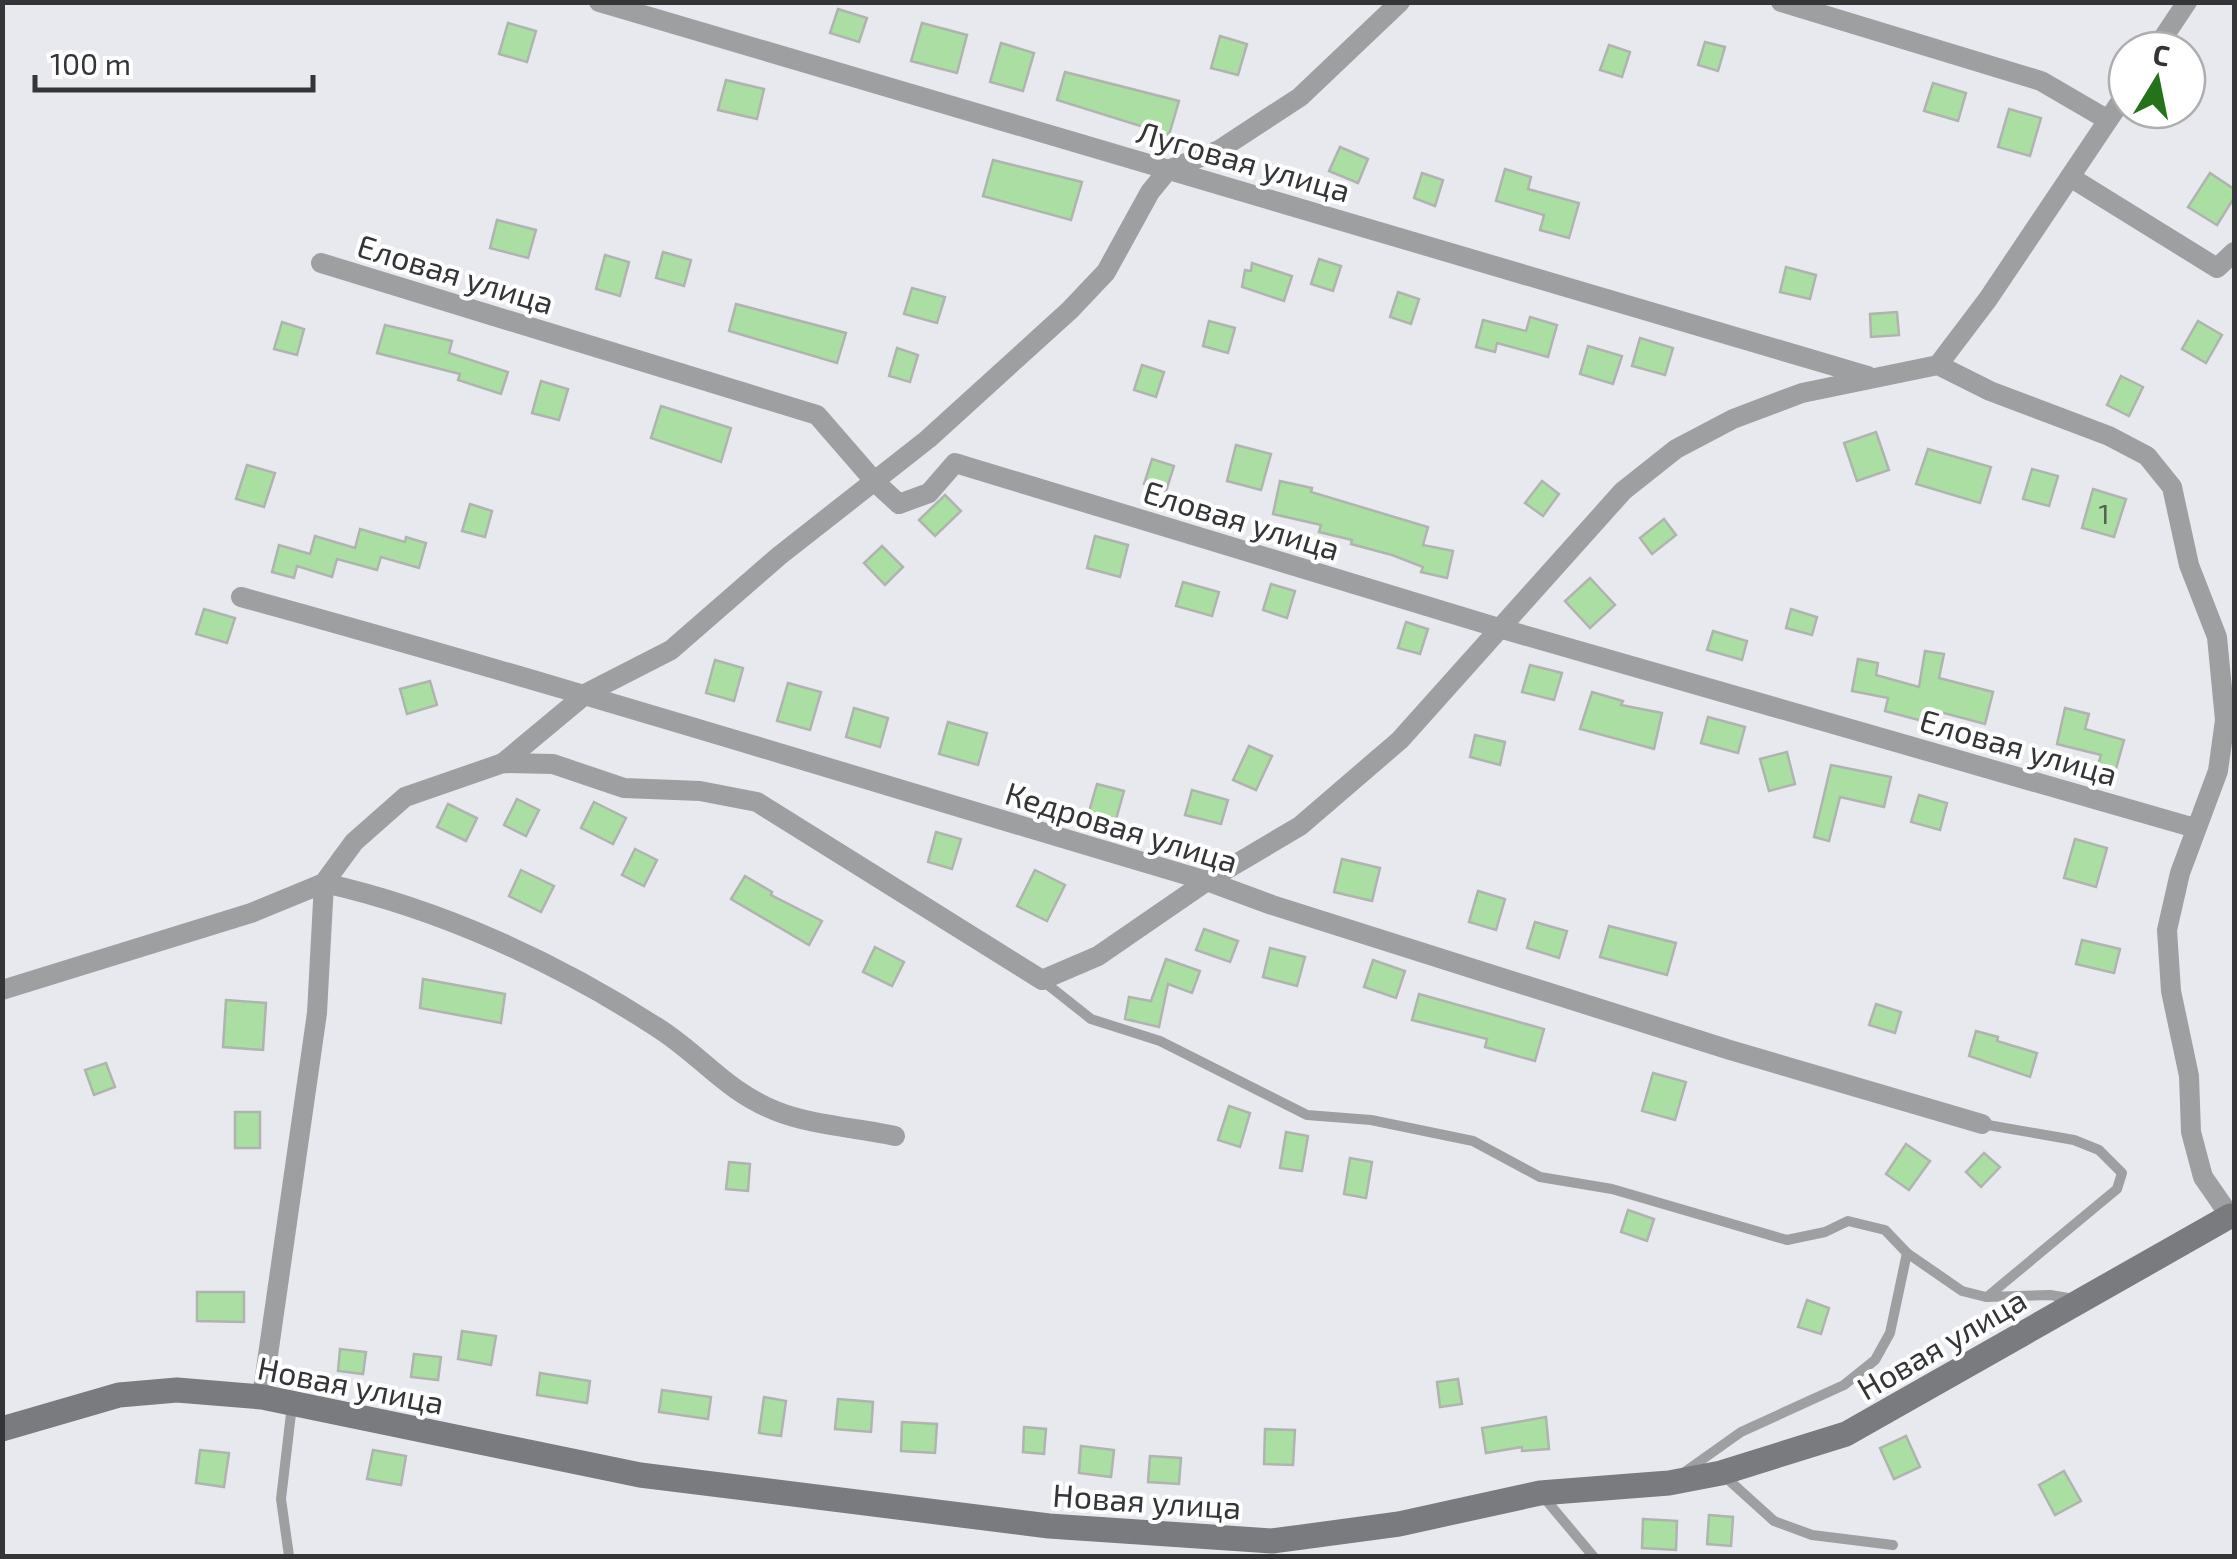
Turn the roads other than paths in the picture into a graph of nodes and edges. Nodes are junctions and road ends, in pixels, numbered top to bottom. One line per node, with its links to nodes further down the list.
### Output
1 (599, 2): 8 (street, Луговая улица)
2 (1400, 2): 8 (street)
3 (1781, 2): 6 (street)
4 (2187, 2): 5 (street)
5 (2168, 30)
6 (2107, 119)
7 (2107, 122): 9 (street)
8 (1168, 170): 13 (street, Луговая улица); 14 (street)
9 (2070, 177): 10 (street); 12 (street)
10 (2234, 252)
11 (321, 264): 16 (street, Еловая улица)
12 (1938, 365): 13 (street); 21 (street)
13 (1872, 377): 18 (street)
14 (928, 439): 15 (street); 16 (street)
15 (955, 463): 16 (street, Еловая улица); 18 (street, Еловая улица)
16 (876, 482): 19 (street)
17 (241, 597): 19 (street, Кедровая улица)
18 (1500, 628): 21 (street, Еловая улица); 22 (street)
19 (587, 693): 20 (street); 22 (street, Кедровая улица)
20 (503, 763): 23 (street); 24 (street)
21 (2195, 828): 28 (street)
22 (1207, 881): 24 (street); 26 (street, Кедровая улица)
23 (324, 883): 25 (street); 27 (street); 32 (street)
24 (1042, 980): 29 (lane)
25 (2, 990)
26 (1982, 1124): 30 (lane)
27 (896, 1136)
28 (2232, 1215): 31 (street, Новая улица)
29 (1907, 1253): 30 (lane); 36 (lane)
30 (1986, 1298): 31 (lane)
31 (2080, 1300): 35 (street, Новая улица)
32 (262, 1397): 33 (street, Новая улица); 34 (street, Новая улица)
33 (292, 1404): 37 (street, Новая улица); 39 (lane)
34 (2, 1429)
35 (1722, 1473): 36 (street, Новая улица); 38 (lane)
36 (1669, 1483): 37 (street, Новая улица)
37 (1540, 1494): 40 (lane)
38 (1893, 1545)
39 (289, 1556)
40 (1593, 1556)

